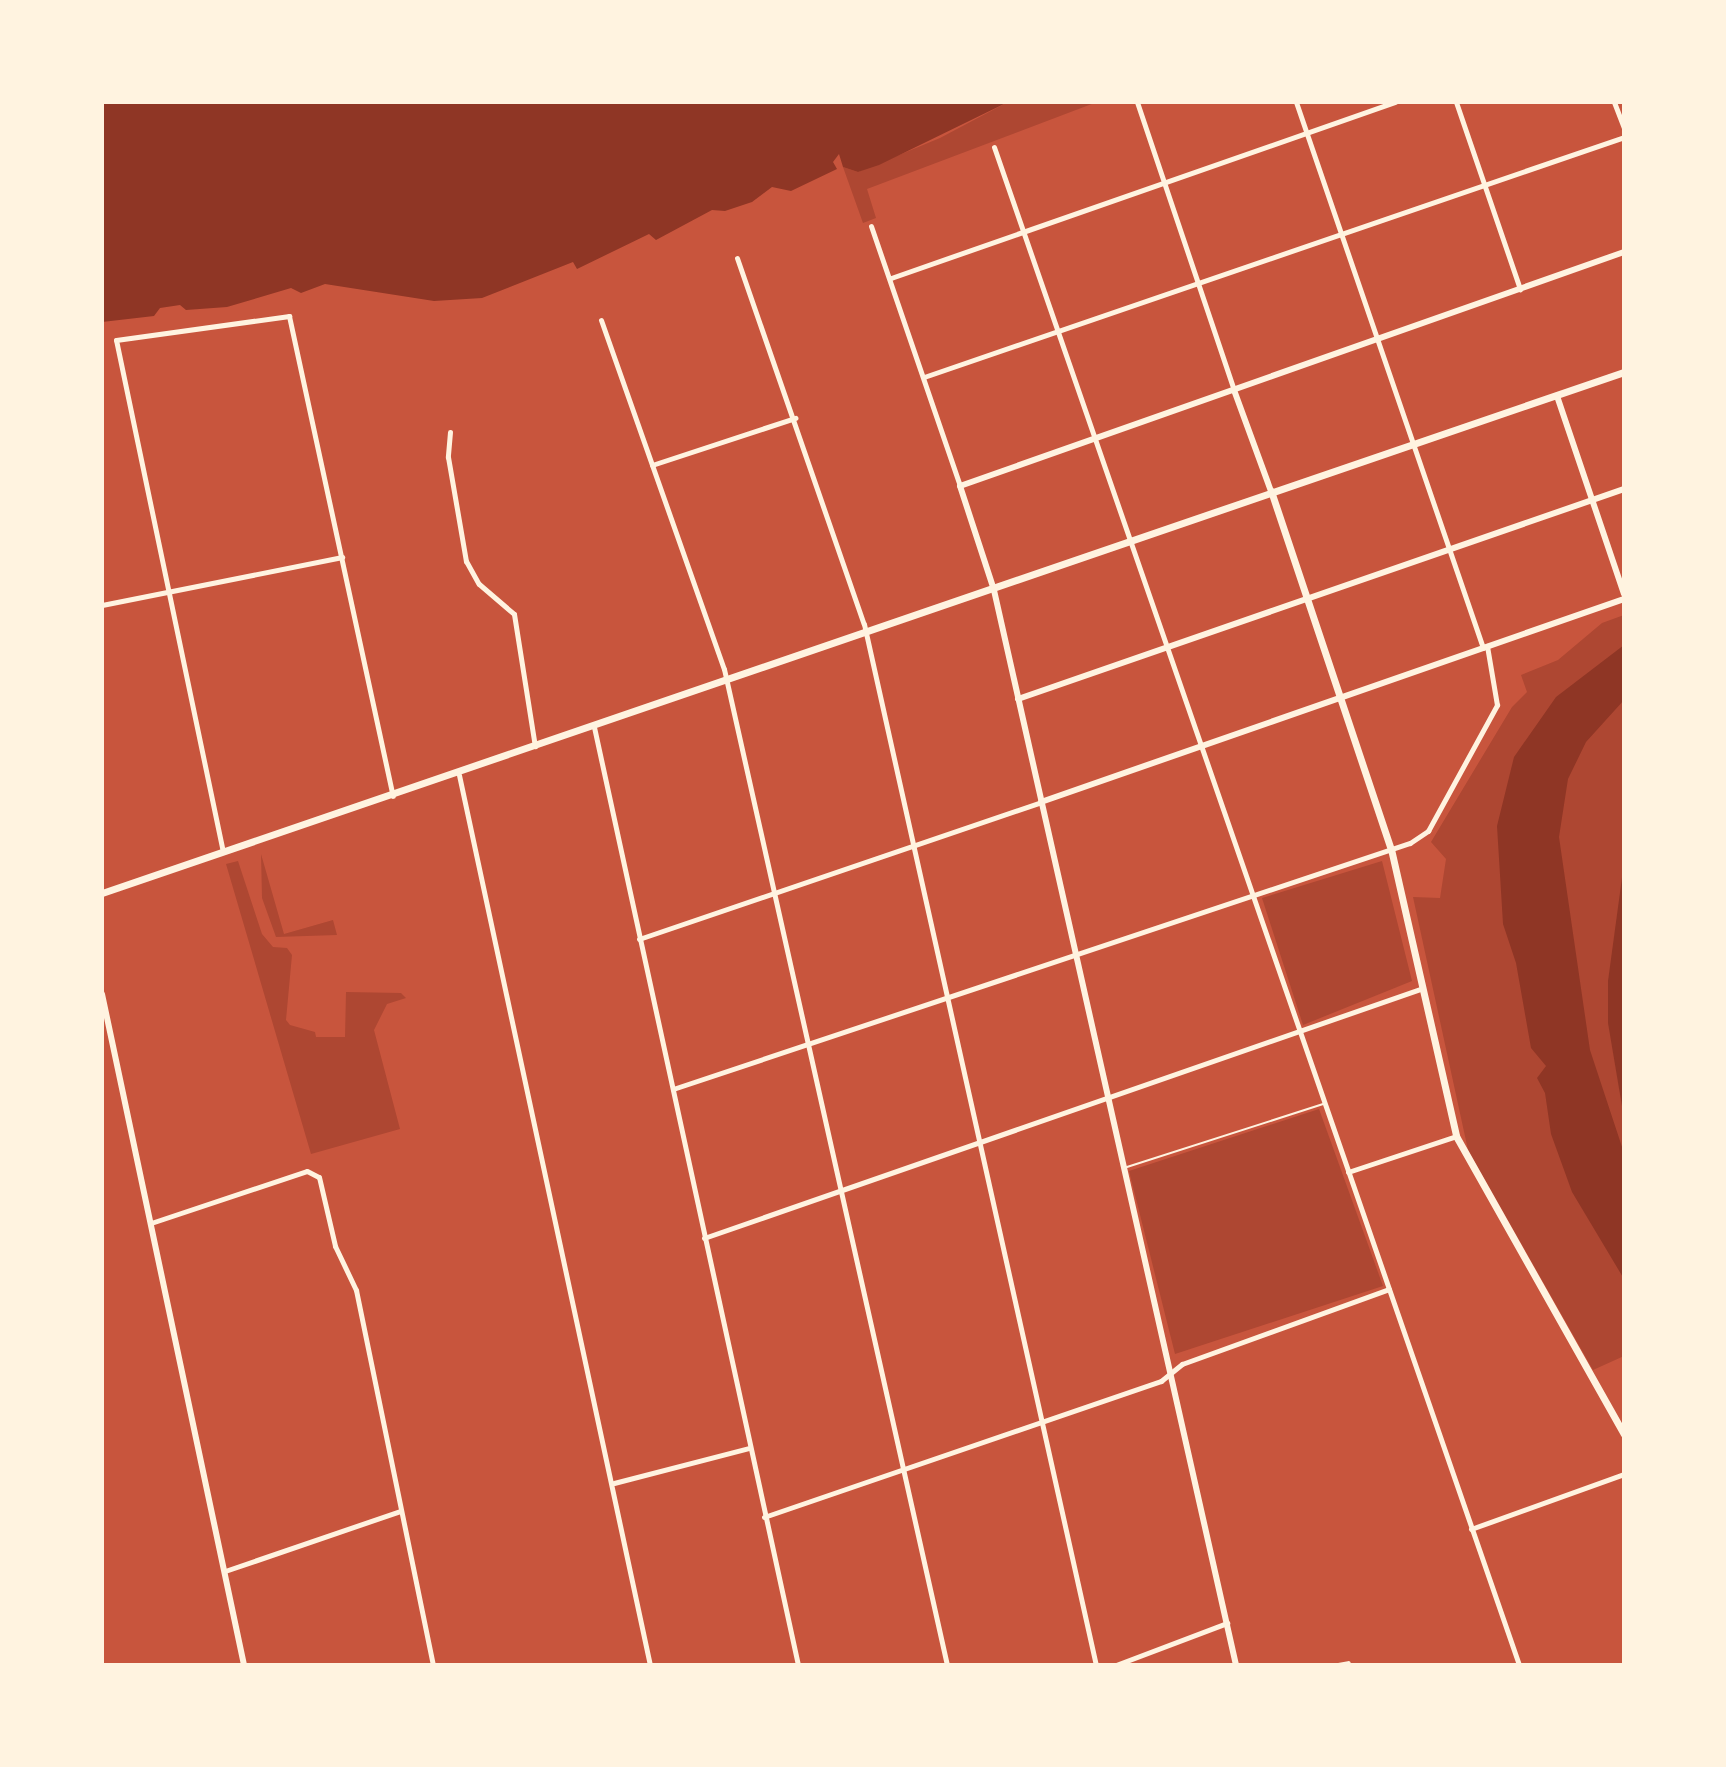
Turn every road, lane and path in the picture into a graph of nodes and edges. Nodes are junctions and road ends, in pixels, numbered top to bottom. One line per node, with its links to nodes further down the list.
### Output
1 (1137, 102): 10 (street)
2 (1296, 102): 7 (street)
3 (1395, 102): 7 (street)
4 (1456, 102): 11 (street)
5 (1614, 102): 6 (street)
6 (1624, 128)
7 (1307, 133): 10 (street); 14 (street)
8 (1624, 137): 11 (street)
9 (994, 147): 13 (street)
10 (1163, 182): 13 (street); 18 (street)
11 (1484, 188): 14 (street); 19 (street)
12 (871, 226): 17 (street)
13 (1021, 230): 17 (street); 21 (street)
14 (1342, 235): 18 (street); 22 (street)
15 (1624, 252): 19 (street)
16 (737, 258): 27 (street)
17 (891, 278): 24 (street)
18 (1200, 286): 21 (street); 25 (street)
19 (1520, 289): 22 (street)
20 (601, 320): 31 (street)
21 (1060, 333): 24 (street); 29 (street)
22 (1377, 336): 25 (street); 30 (street)
23 (1624, 372): 26 (main road)
24 (924, 377): 32 (street)
25 (1234, 390): 29 (street); 34 (street)
26 (1557, 396): 30 (main road); 35 (street)
27 (795, 418): 31 (street); 44 (street)
28 (450, 432): 51 (street)
29 (1093, 435): 32 (street); 36 (street)
30 (1413, 445): 34 (main road); 37 (street)
31 (652, 465): 47 (street)
32 (960, 486): 39 (street)
33 (1624, 489): 35 (street)
34 (1271, 491): 36 (main road); 42 (main road)
35 (1592, 500): 37 (street); 41 (street)
36 (1131, 542): 39 (main road); 46 (street)
37 (1449, 549): 42 (street); 45 (street)
38 (342, 557): 40 (street); 40 (street); 54 (street)
39 (994, 590): 44 (main road); 48 (street)
40 (167, 591): 43 (street); 58 (street)
41 (1624, 597): 45 (street)
42 (1305, 598): 46 (street); 49 (main road)
43 (102, 605)
44 (866, 635): 47 (main road); 56 (street)
45 (1485, 647): 49 (street); 57 (street)
46 (1168, 649): 48 (street); 52 (street)
47 (727, 681): 50 (main road); 61 (street)
48 (1018, 699): 55 (street)
49 (1339, 702): 52 (street); 57 (main road)
50 (594, 727): 51 (main road); 62 (street)
51 (535, 747): 53 (main road)
52 (1203, 749): 55 (street); 59 (street)
53 (459, 775): 54 (main road); 86 (street)
54 (393, 796): 58 (main road)
55 (1041, 802): 56 (street); 63 (street)
56 (916, 847): 61 (street); 66 (street)
57 (1391, 849): 59 (street); 64 (main road)
58 (223, 852): 60 (main road)
59 (1253, 892): 63 (street); 67 (street)
60 (102, 893)
61 (775, 896): 62 (street); 68 (street)
62 (639, 939): 69 (street)
63 (1078, 953): 66 (street); 70 (street)
64 (1424, 987): 67 (street); 72 (main road)
65 (102, 994): 77 (street)
66 (945, 996): 68 (street); 73 (street)
67 (1301, 1033): 70 (street); 71 (street)
68 (808, 1043): 69 (street); 76 (street)
69 (673, 1089): 78 (street)
70 (1111, 1099): 73 (street); 74 (street)
71 (1325, 1104): 74 (lane); 75 (street)
72 (1456, 1136): 75 (street); 82 (main road)
73 (978, 1144): 76 (street); 81 (street)
74 (1126, 1168): 80 (street)
75 (1348, 1172): 79 (street)
76 (842, 1191): 78 (street); 84 (street)
77 (151, 1223): 87 (street); 90 (street)
78 (704, 1238): 83 (street)
79 (1389, 1289): 80 (street); 89 (street)
80 (1170, 1374): 81 (street); 91 (street)
81 (1044, 1422): 84 (street); 98 (street)
82 (1624, 1434)
83 (749, 1448): 86 (street); 88 (street)
84 (904, 1469): 88 (street); 97 (street)
85 (1624, 1474): 89 (street)
86 (614, 1483): 95 (street)
87 (400, 1511): 90 (street); 94 (street)
88 (764, 1517): 96 (street)
89 (1471, 1529): 102 (street)
90 (225, 1571): 93 (street)
91 (1227, 1623): 99 (street); 100 (street)
92 (1348, 1663): 101 (street)
93 (244, 1665)
94 (433, 1665)
95 (650, 1665)
96 (798, 1665)
97 (947, 1665)
98 (1096, 1665)
99 (1116, 1665)
100 (1236, 1665)
101 (1338, 1665)
102 (1519, 1665)

